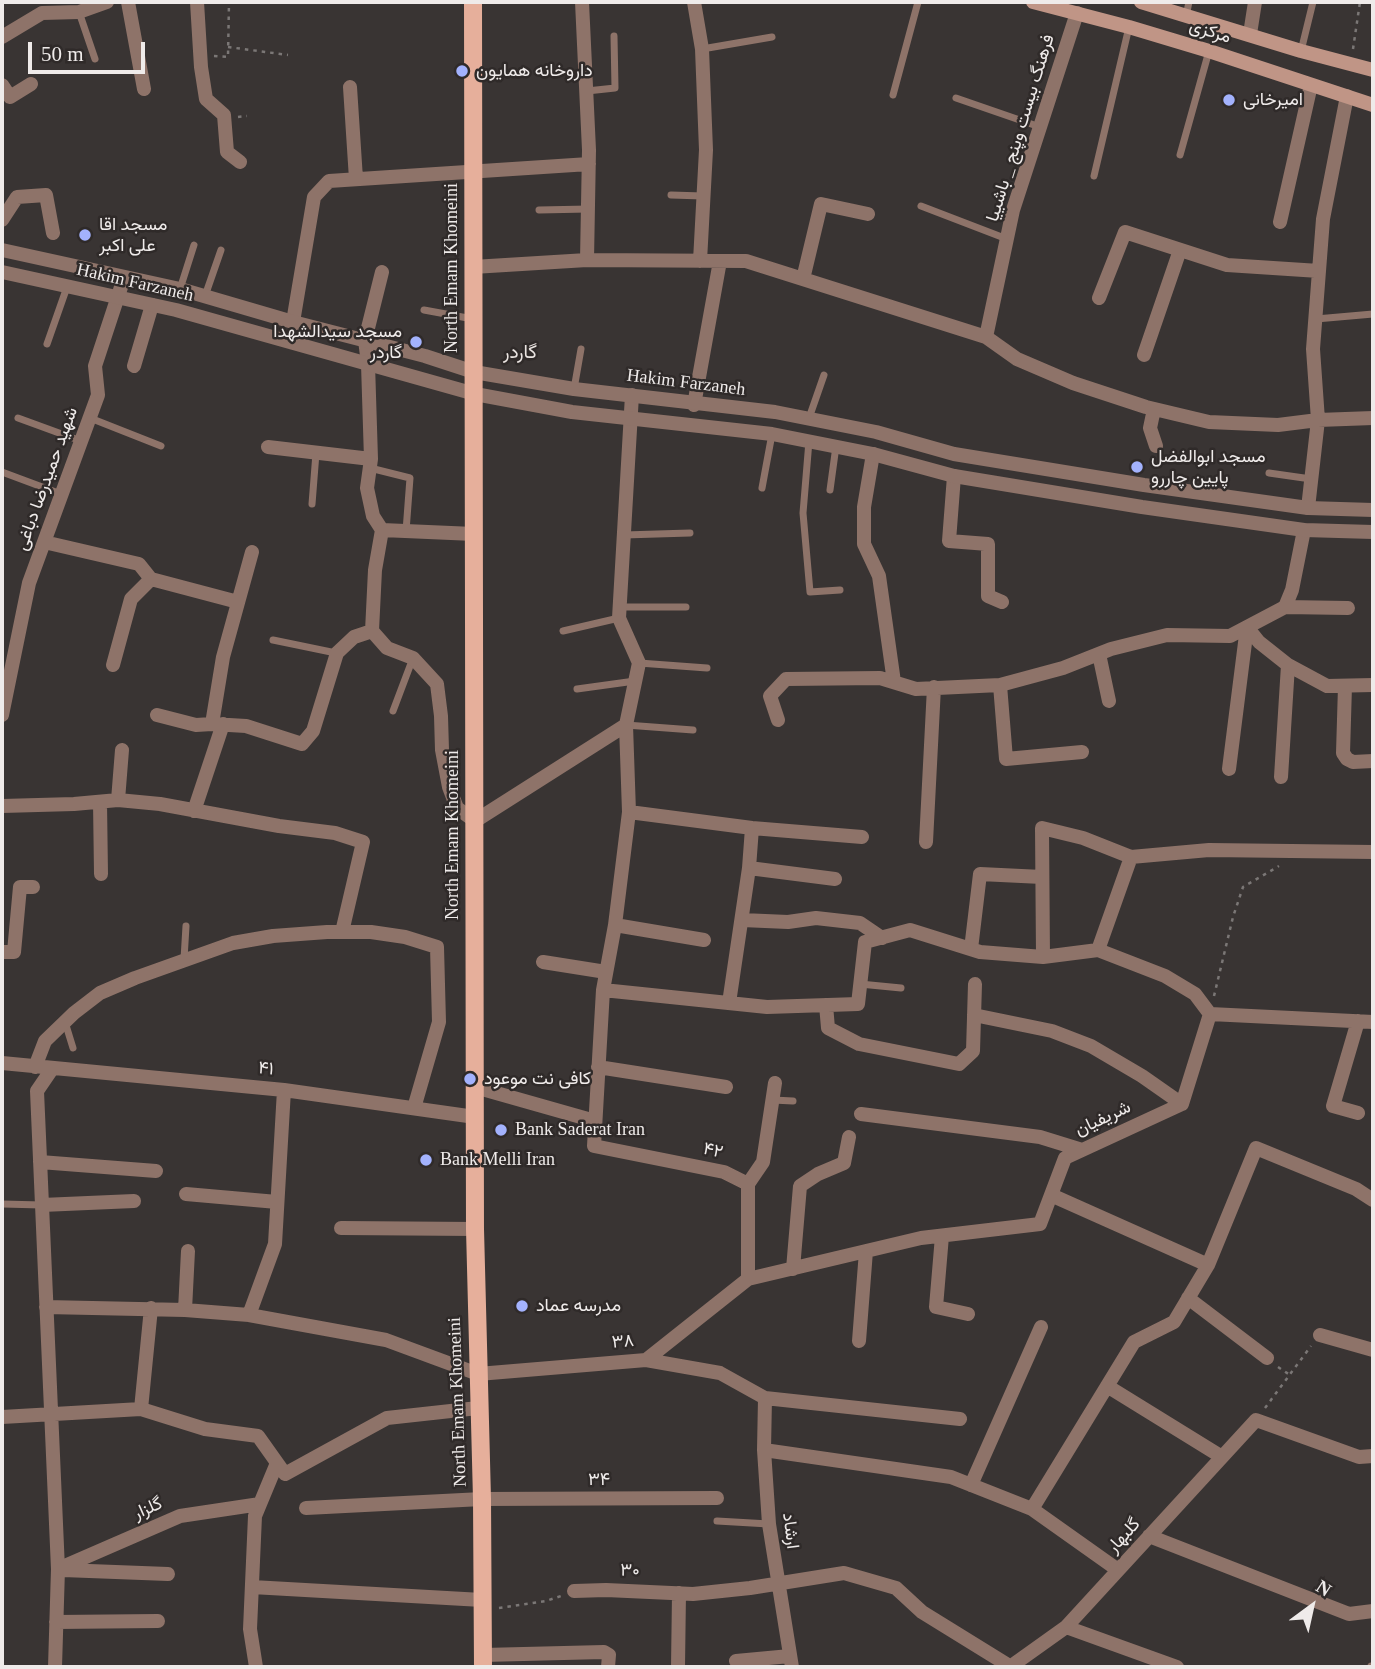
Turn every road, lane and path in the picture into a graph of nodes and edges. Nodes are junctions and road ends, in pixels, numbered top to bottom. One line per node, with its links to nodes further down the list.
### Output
1 (107, 2): 15 (street)
2 (128, 2): 35 (street)
3 (197, 2): 26 (street)
4 (229, 2): 22 (path)
5 (473, 2): 45 (main road, North Emam Khomeini)
6 (582, 2): 36 (street)
7 (694, 2): 23 (street)
8 (918, 2): 37 (lane)
9 (1032, 2): 16 (main road, مرکزی)
10 (1141, 2): 14 (main road, مرکزی)
11 (1255, 2): 18 (street)
12 (1313, 2): 25 (lane)
13 (1360, 2): 29 (path)
14 (1188, 9): 18 (main road, مرکزی)
15 (79, 12): 20 (street); 28 (lane)
16 (1077, 13): 17 (main road, مرکزی); 41 (street, فرهنگ بیست وپنج _ باشییا)
17 (1129, 27): 24 (main road, مرکزی); 46 (lane)
18 (1250, 34): 25 (main road, مرکزی)
19 (614, 36): 36 (lane)
20 (2, 37)
21 (772, 37): 23 (lane)
22 (228, 47): 26 (path); 27 (path)
23 (702, 49): 49 (street)
24 (1209, 51): 33 (main road, مرکزی); 42 (lane)
25 (1301, 51): 29 (main road, مرکزی)
26 (200, 55): 43 (street)
27 (288, 55)
28 (95, 59)
29 (1351, 63): 30 (main road, مرکزی)
30 (1373, 70)
31 (30, 84): 32 (street)
32 (2, 85)
33 (1311, 85): 38 (main road, مرکزی); 55 (street)
34 (350, 87): 47 (street)
35 (144, 89)
36 (587, 91): 44 (street)
37 (893, 95)
38 (1347, 96): 40 (main road, مرکزی); 66 (street)
39 (957, 98): 41 (lane)
40 (1373, 105)
41 (1041, 127): 57 (street, فرهنگ بیست وپنج _ باشییا)
42 (1180, 155)
43 (240, 162)
44 (589, 164): 45 (street); 51 (street)
45 (473, 172): 47 (street); 65 (main road, North Emam Khomeini)
46 (1094, 176)
47 (356, 179): 81 (street)
48 (671, 195): 49 (lane)
49 (703, 196): 63 (street)
50 (921, 206): 57 (lane)
51 (588, 209): 52 (lane); 62 (street)
52 (539, 210)
53 (868, 214): 70 (street)
54 (2, 220): 56 (street)
55 (1280, 222)
56 (53, 233)
57 (1007, 239): 82 (street, فرهنگ بیست وپنج _ باشییا)
58 (194, 245): 72 (lane)
59 (2, 250): 69 (street, Hakim Farzaneh)
60 (221, 250): 73 (lane)
61 (1180, 250): 66 (street); 75 (street); 86 (street)
62 (587, 260): 63 (street); 65 (street)
63 (700, 261): 64 (street)
64 (720, 261): 70 (street); 94 (street)
65 (474, 267): 79 (main road, North Emam Khomeini)
66 (1319, 271): 80 (street)
67 (2, 272): 71 (street, Hakim Farzaneh)
68 (383, 272): 83 (street)
69 (124, 278): 72 (street, Hakim Farzaneh); 74 (street, شهید حمیدرضا دباغی)
70 (803, 279): 82 (street)
71 (67, 286): 74 (street, Hakim Farzaneh); 84 (lane)
72 (180, 289): 73 (street, Hakim Farzaneh)
73 (205, 296): 81 (street, Hakim Farzaneh)
74 (117, 298): 76 (street, Hakim Farzaneh); 96 (street, شهید حمیدرضا دباغی)
75 (1099, 298)
76 (152, 305): 87 (street, Hakim Farzaneh); 88 (street)
77 (424, 310): 79 (lane)
78 (1373, 314): 80 (lane)
79 (473, 319): 89 (main road, North Emam Khomeini)
80 (1316, 319): 101 (street)
81 (293, 322): 83 (street, Hakim Farzaneh)
82 (986, 337): 95 (street)
83 (365, 340): 87 (street); 89 (street, Hakim Farzaneh)
84 (47, 344)
85 (581, 349): 91 (lane)
86 (1144, 355)
87 (368, 364): 92 (street, Hakim Farzaneh); 111 (street)
88 (134, 366)
89 (474, 372): 91 (street, Hakim Farzaneh); 92 (main road, North Emam Khomeini)
90 (824, 375): 100 (lane)
91 (574, 390): 93 (street, Hakim Farzaneh)
92 (475, 394): 98 (street, Hakim Farzaneh); 127 (main road, North Emam Khomeini)
93 (632, 395): 94 (street, Hakim Farzaneh); 98 (street)
94 (694, 405): 100 (street, Hakim Farzaneh)
95 (1154, 409): 101 (street); 107 (street)
96 (90, 417): 104 (street, شهید حمیدرضا دباغی); 105 (lane)
97 (18, 418): 104 (lane)
98 (632, 418): 102 (street, Hakim Farzaneh); 128 (street)
99 (1373, 418): 101 (street)
100 (809, 419): 120 (street, Hakim Farzaneh)
101 (1318, 420): 115 (street)
102 (772, 434): 103 (street, Hakim Farzaneh); 116 (lane)
103 (809, 440): 106 (street, Hakim Farzaneh); 132 (lane)
104 (81, 441): 118 (street, شهید حمیدرضا دباغی)
105 (161, 446)
106 (836, 446): 110 (street, Hakim Farzaneh); 117 (lane)
107 (1156, 446)
108 (268, 447): 109 (street)
109 (316, 453): 111 (street); 119 (lane)
110 (873, 454): 114 (street, Hakim Farzaneh); 153 (street)
111 (370, 464): 122 (street); 124 (lane)
112 (2, 472): 118 (lane)
113 (1269, 473): 115 (lane)
114 (954, 476): 123 (street, Hakim Farzaneh); 134 (street)
115 (1311, 479): 120 (street)
116 (762, 488)
117 (830, 490)
118 (62, 494): 129 (street, شهید حمیدرضا دباغی)
119 (312, 504)
120 (1308, 508): 121 (street, Hakim Farzaneh); 123 (street)
121 (1373, 510)
122 (382, 530): 124 (street); 140 (street)
123 (1304, 530): 125 (street, Hakim Farzaneh); 136 (street)
124 (406, 531): 127 (street)
125 (1373, 532)
126 (690, 533): 128 (lane)
127 (474, 534): 177 (main road, North Emam Khomeini)
128 (623, 535): 138 (street)
129 (44, 542): 131 (street); 144 (street, شهید حمیدرضا دباغی)
130 (251, 552): 133 (street)
131 (151, 579): 133 (street); 149 (street)
132 (840, 590)
133 (238, 602): 164 (street)
134 (1002, 602)
135 (686, 607): 138 (lane)
136 (1285, 607): 137 (street); 139 (street)
137 (1348, 608)
138 (620, 613): 141 (lane); 148 (street)
139 (1247, 627): 146 (street); 150 (street); 170 (street)
140 (372, 631): 145 (street); 147 (street)
141 (563, 631)
142 (2, 638): 144 (street)
143 (273, 640): 145 (lane)
144 (17, 642): 161 (street, شهید حمیدرضا دباغی)
145 (337, 653): 164 (street)
146 (1099, 654): 154 (street); 159 (street)
147 (413, 658): 160 (lane); 177 (street)
148 (639, 663): 151 (lane); 152 (street)
149 (113, 665)
150 (1288, 665): 155 (street); 171 (street)
151 (707, 668)
152 (635, 681): 158 (lane); 165 (street)
153 (894, 682): 157 (street); 163 (street)
154 (1000, 685): 157 (street); 168 (street)
155 (1345, 685): 156 (street); 169 (street)
156 (1373, 685)
157 (934, 687): 180 (street)
158 (577, 689)
159 (1109, 701)
160 (393, 711)
161 (2, 715)
162 (157, 715): 164 (street)
163 (778, 720)
164 (217, 724): 175 (street)
165 (626, 725): 166 (lane); 176 (street); 177 (street)
166 (693, 730)
167 (122, 750): 172 (street)
168 (1082, 752)
169 (1373, 761)
170 (1229, 769)
171 (1281, 777)
172 (118, 800): 173 (street); 175 (street)
173 (100, 802): 174 (street); 185 (street)
174 (2, 806)
175 (194, 811): 192 (street)
176 (629, 812): 178 (street); 190 (street)
177 (475, 821): 218 (main road, North Emam Khomeini)
178 (752, 828): 179 (street); 184 (street)
179 (862, 838)
180 (926, 842)
181 (1298, 851): 182 (street); 183 (street); 208 (path)
182 (1373, 852)
183 (1131, 857): 186 (street); 196 (street)
184 (749, 868): 187 (street); 189 (street)
185 (101, 874)
186 (1042, 877): 195 (street); 198 (street)
187 (835, 879)
188 (33, 887): 197 (street)
189 (742, 920): 193 (street); 206 (street)
190 (615, 925): 194 (street); 201 (street)
191 (186, 926): 199 (lane)
192 (342, 932): 199 (street); 224 (street)
193 (883, 938): 195 (street); 203 (street)
194 (704, 940)
195 (971, 949): 198 (street)
196 (1098, 950): 198 (street); 208 (street)
197 (2, 952)
198 (1042, 957)
199 (184, 960): 210 (street)
200 (543, 962): 201 (street)
201 (606, 972): 205 (street)
202 (975, 984): 209 (street)
203 (860, 985): 204 (lane); 207 (street)
204 (901, 988)
205 (603, 990): 206 (street); 215 (street)
206 (729, 1003): 207 (street)
207 (826, 1005): 209 (street)
208 (1210, 1014): 211 (street); 223 (street)
209 (974, 1015): 223 (street)
210 (65, 1021): 212 (lane); 214 (street)
211 (1366, 1022): 225 (street)
212 (73, 1048)
213 (2, 1063): 214 (street, ۴۱)
214 (35, 1067): 216 (street, ۴۱)
215 (598, 1067): 219 (street); 228 (street)
216 (52, 1069): 220 (street, ۴۱); 231 (street)
217 (775, 1083): 221 (street)
218 (475, 1087): 227 (main road, North Emam Khomeini); 228 (street)
219 (726, 1087)
220 (284, 1090): 224 (street, ۴۱); 238 (street)
221 (772, 1100): 222 (lane); 233 (street)
222 (793, 1101)
223 (1182, 1104): 230 (street, شریفیان)
224 (414, 1108): 227 (street, ۴۱)
225 (1358, 1113)
226 (861, 1114): 230 (street)
227 (475, 1117): 242 (main road, North Emam Khomeini)
228 (595, 1121): 233 (street, ۴۲)
229 (849, 1137): 247 (street)
230 (1082, 1150): 235 (street, شریفیان)
231 (40, 1162): 232 (street); 240 (street)
232 (156, 1171)
233 (748, 1184): 248 (street)
234 (186, 1194): 238 (street)
235 (1051, 1195): 243 (street, شریفیان); 246 (street)
236 (1373, 1200): 246 (street)
237 (134, 1201): 240 (street)
238 (277, 1202): 254 (street)
239 (2, 1204): 240 (lane)
240 (42, 1205): 250 (street)
241 (341, 1228): 242 (street)
242 (475, 1229): 261 (main road, North Emam Khomeini)
243 (942, 1236): 245 (street, شریفیان); 253 (street)
244 (188, 1251): 252 (street)
245 (866, 1251): 247 (street, شریفیان); 257 (street)
246 (1208, 1265): 249 (street)
247 (793, 1269): 248 (street, شریفیان)
248 (748, 1279): 260 (street)
249 (1188, 1298): 259 (street); 262 (street)
250 (46, 1307): 251 (street); 266 (street)
251 (150, 1308): 252 (street); 265 (street)
252 (185, 1310): 254 (street)
253 (968, 1314)
254 (249, 1315): 261 (street)
255 (1041, 1327): 274 (street)
256 (1320, 1335): 258 (street); 269 (path)
257 (859, 1341)
258 (1373, 1350)
259 (1267, 1358)
260 (646, 1360): 261 (street, ۳۸); 263 (street, ۳۸)
261 (478, 1374): 264 (main road, North Emam Khomeini)
262 (1107, 1386): 272 (street); 279 (street)
263 (765, 1398): 268 (street); 270 (street, ارشاد)
264 (478, 1408): 273 (street); 276 (main road, North Emam Khomeini)
265 (141, 1409): 266 (street); 273 (street)
266 (50, 1416): 267 (street); 283 (street)
267 (2, 1417)
268 (960, 1419)
269 (1256, 1420): 271 (street); 272 (street, گلبهار)
270 (764, 1450): 274 (street); 281 (street, ارشاد)
271 (1373, 1456)
272 (1222, 1457): 282 (street, گلبهار)
273 (277, 1462): 277 (street)
274 (971, 1485): 279 (street)
275 (717, 1498): 276 (street, ۳۴)
276 (482, 1499): 278 (street, ۳۴); 290 (main road, North Emam Khomeini)
277 (260, 1504): 283 (street, گلزار); 287 (street)
278 (306, 1508)
279 (1032, 1509): 284 (street)
280 (717, 1521): 281 (lane)
281 (769, 1524): 286 (street, ارشاد)
282 (1149, 1536): 284 (street, گلبهار); 291 (street)
283 (58, 1569): 285 (street); 293 (street)
284 (1118, 1570): 294 (street, گلبهار)
285 (168, 1574)
286 (778, 1583): 289 (street, ۳۰); 297 (street, ارشاد); 302 (street, ۳۰)
287 (251, 1587): 290 (street); 299 (street)
288 (573, 1591): 289 (street, ۳۰); 290 (path)
289 (680, 1593): 301 (street)
290 (482, 1605): 295 (main road, North Emam Khomeini)
291 (1373, 1611)
292 (158, 1621): 293 (street)
293 (57, 1622): 298 (street)
294 (1066, 1627): 302 (street, گلبهار); 303 (street)
295 (483, 1661): 300 (street)
296 (736, 1661): 297 (street)
297 (791, 1662)
298 (55, 1667)
299 (256, 1667)
300 (608, 1667)
301 (678, 1667)
302 (1011, 1667)
303 (1177, 1667)

